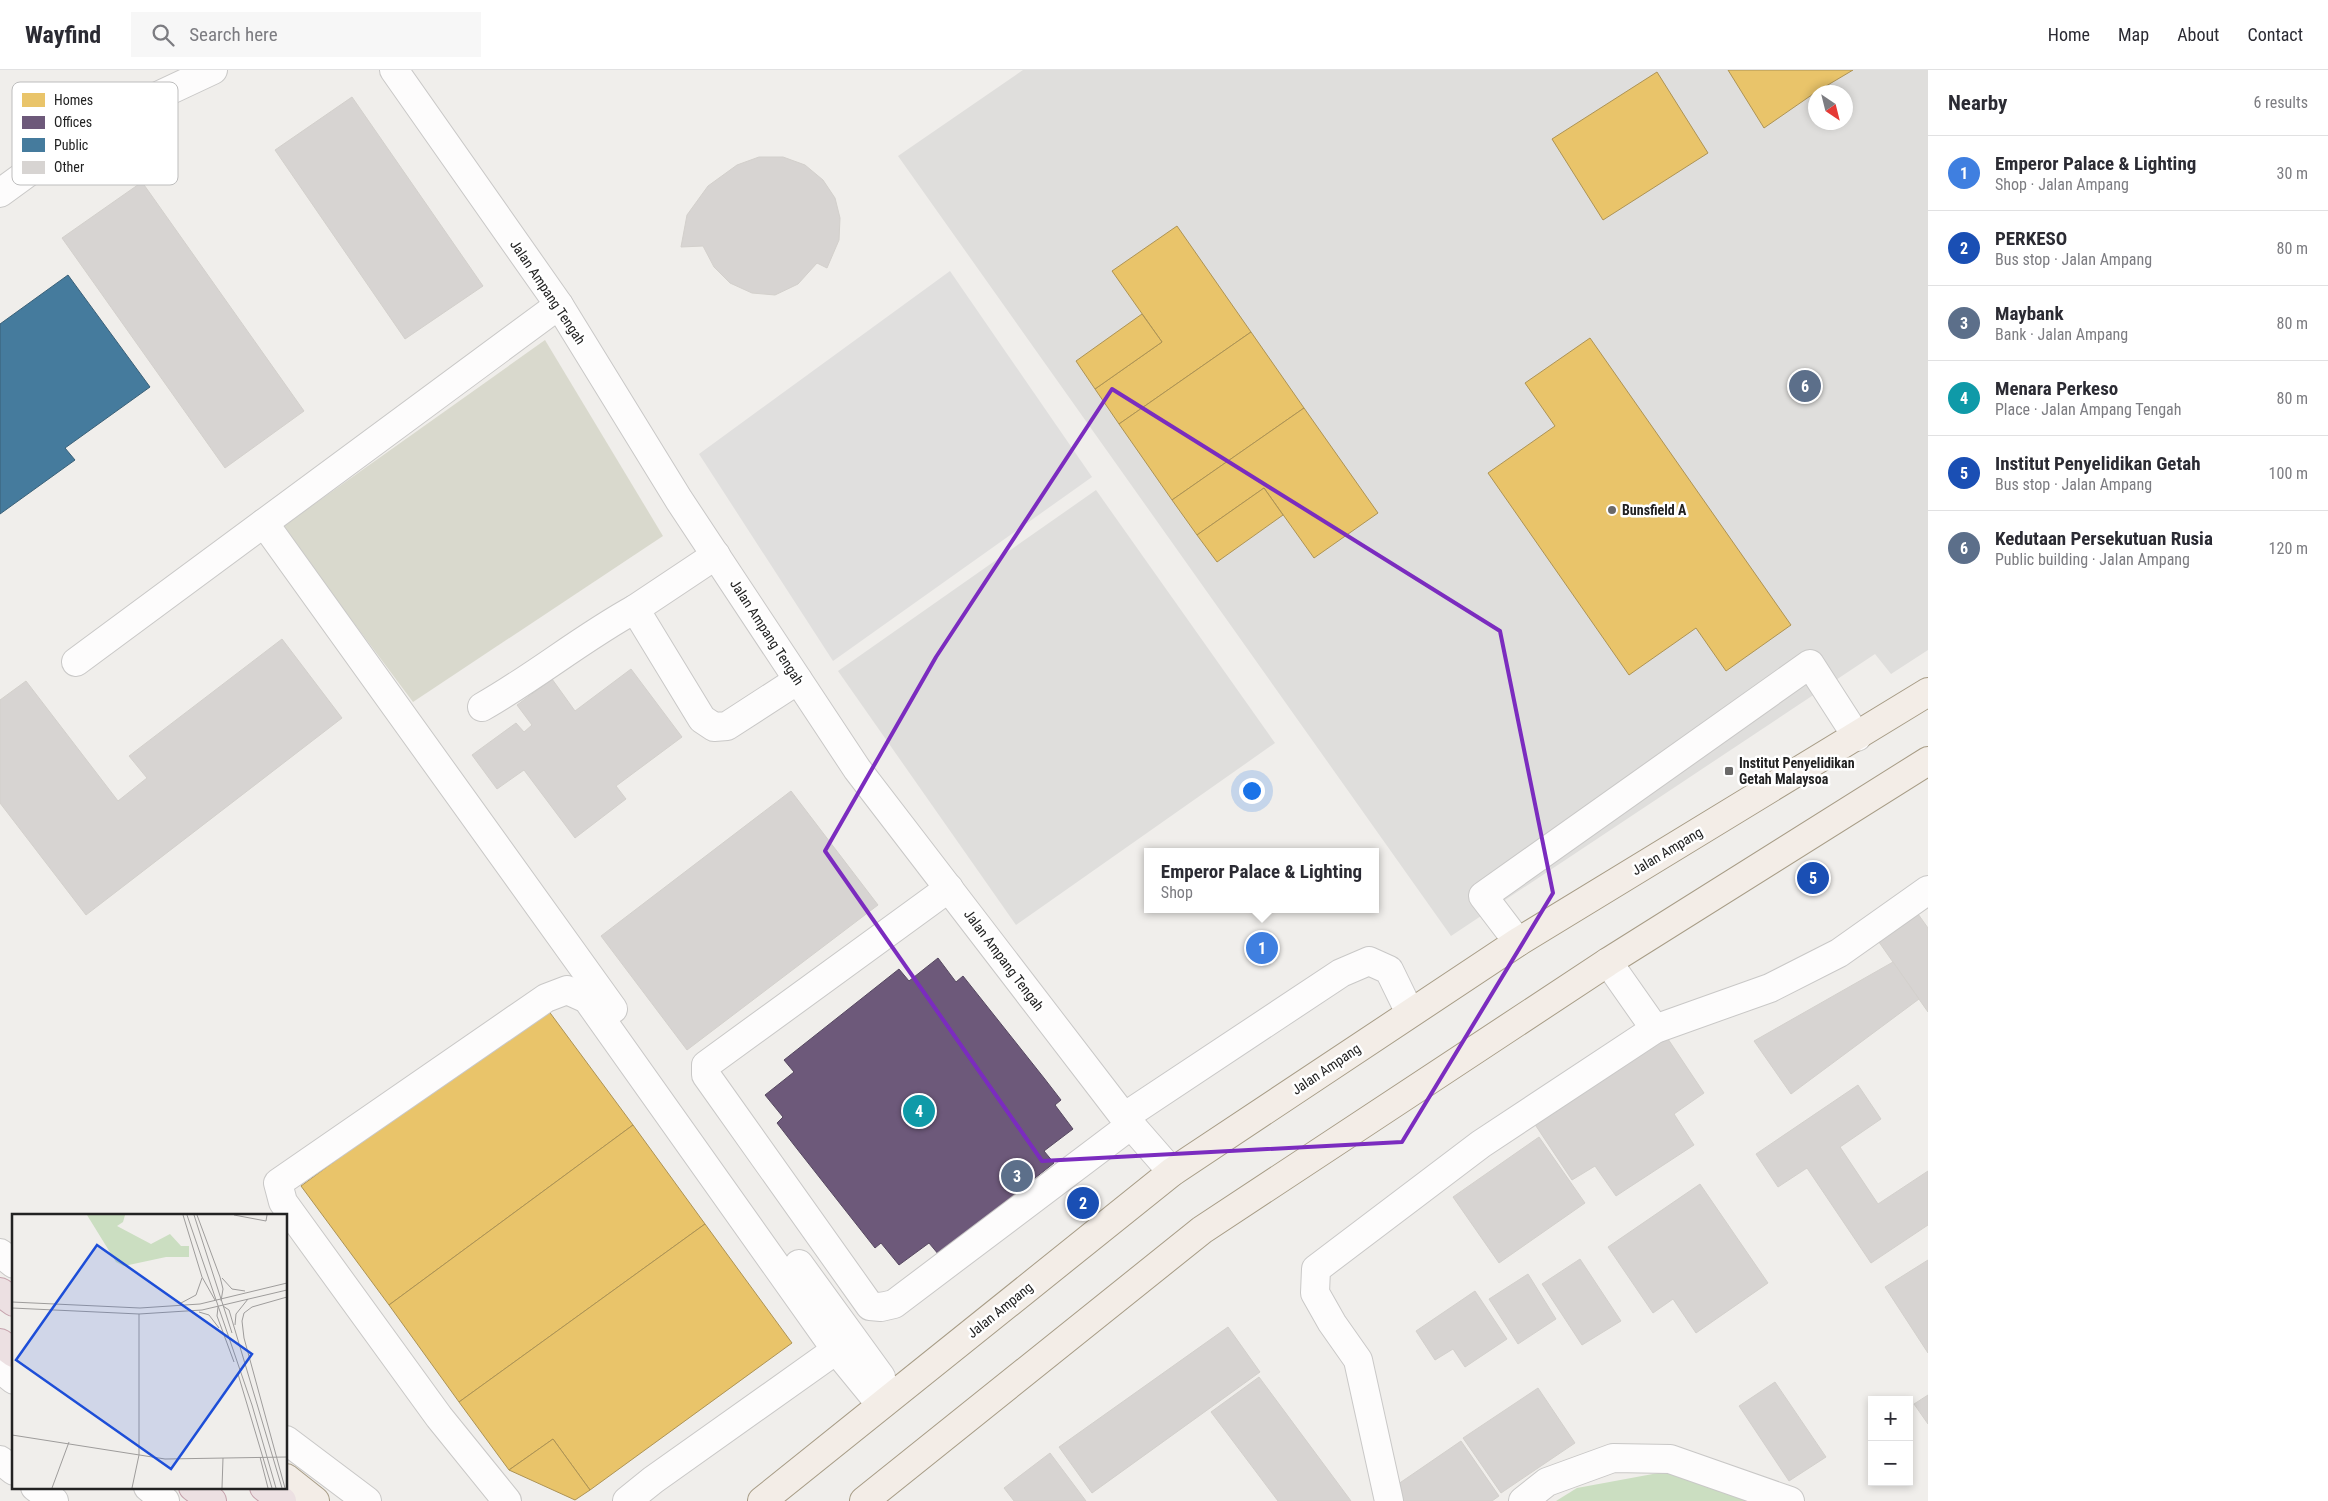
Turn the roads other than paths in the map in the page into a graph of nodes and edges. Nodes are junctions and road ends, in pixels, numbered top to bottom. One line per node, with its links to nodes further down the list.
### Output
1 (213, 70): 3 (street)
2 (394, 70): 6 (street, Jalan Ampang Tengah)
3 (178, 86)
4 (12, 184): 5 (street)
5 (0, 193)
6 (559, 305): 7 (street); 8 (street, Jalan Ampang Tengah)
7 (264, 523): 10 (street); 35 (street)
8 (716, 555): 9 (street); 11 (street, Jalan Ampang Tengah)
9 (635, 609): 11 (street); 13 (street)
10 (76, 662)
11 (798, 680): 16 (street, Jalan Ampang Tengah)
12 (1928, 692): 14 (main road, Jalan Ampang)
13 (482, 707)
14 (1857, 737): 18 (main road, Jalan Ampang); 18 (street)
15 (1928, 761): 19 (main road)
16 (949, 888): 22 (street, Jalan Ampang Tengah); 22 (street)
17 (1928, 890): 21 (street)
18 (1518, 942): 20 (main road, Jalan Ampang)
19 (1608, 962): 21 (street); 36 (main road)
20 (1410, 1013): 22 (street); 23 (main road, Jalan Ampang)
21 (1655, 1029): 60 (street)
22 (1128, 1121): 23 (street, Jalan Ampang Tengah)
23 (1172, 1172): 35 (main road, Jalan Ampang)
24 (0, 1253): 25 (street)
25 (12, 1262)
26 (0, 1292): 27 (highway)
27 (12, 1301)
28 (0, 1342): 30 (highway)
29 (836, 1350): 35 (street); 55 (street); 56 (street)
30 (12, 1351)
31 (0, 1365): 33 (street)
32 (0, 1369): 34 (street)
33 (12, 1374)
34 (12, 1378)
35 (888, 1400): 57 (main road, Jalan Ampang)
36 (952, 1431): 58 (main road); 59 (main road)
37 (288, 1442): 54 (street)
38 (0, 1460): 39 (street)
39 (12, 1469)
40 (12, 1480): 47 (street)
41 (288, 1480): 53 (main road)
42 (36, 1488): 48 (street)
43 (149, 1488): 49 (street)
44 (178, 1488): 50 (street)
45 (194, 1488): 51 (highway)
46 (265, 1488): 52 (highway)
47 (0, 1489)
48 (54, 1501)
49 (165, 1501)
50 (197, 1501)
51 (212, 1501)
52 (282, 1501)
53 (315, 1501)
54 (367, 1501)
55 (507, 1501)
56 (627, 1501)
57 (762, 1501)
58 (864, 1501)
59 (896, 1501)
60 (1389, 1501)
61 (1523, 1501): 62 (street)
62 (1790, 1501)

